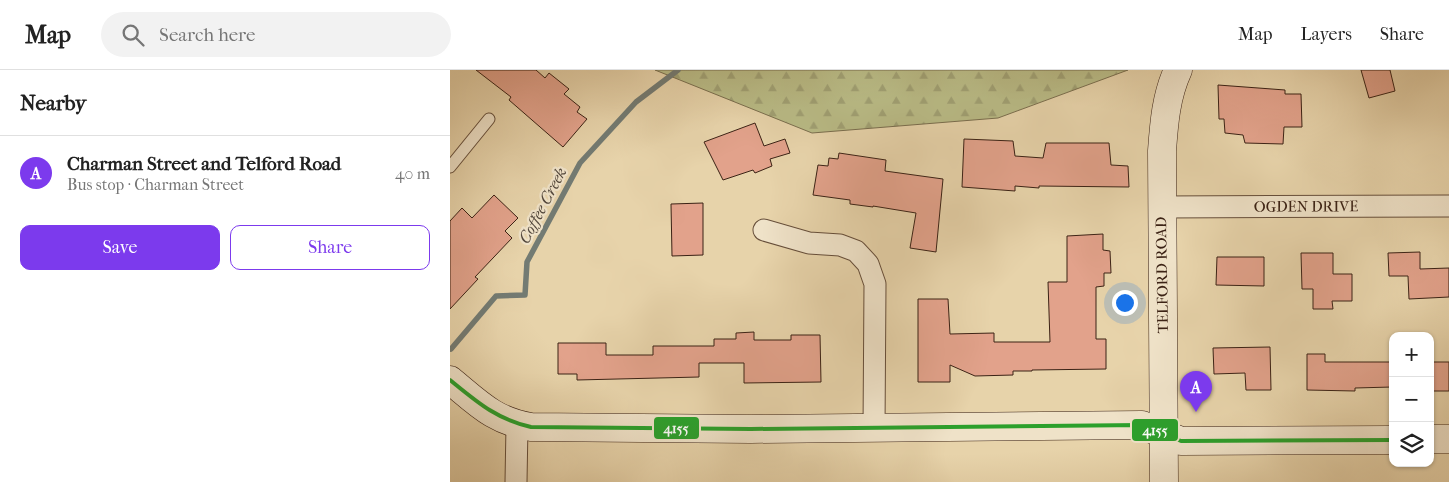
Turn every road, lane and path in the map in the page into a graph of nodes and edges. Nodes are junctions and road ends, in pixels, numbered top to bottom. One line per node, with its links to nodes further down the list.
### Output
1 (1178, 70): 5 (street, TELFORD ROAD)
2 (489, 118): 3 (lane)
3 (450, 167)
4 (1449, 206): 5 (street, OGDEN DRIVE)
5 (1162, 207): 10 (street, TELFORD ROAD)
6 (764, 230): 9 (street)
7 (450, 380): 8 (street)
8 (517, 424): 9 (street); 14 (street)
9 (874, 429): 10 (street)
10 (1164, 434): 13 (street); 15 (street, TELFORD ROAD)
11 (1434, 439): 12 (street)
12 (1449, 439)
13 (1389, 440)
14 (516, 482)
15 (1164, 482)

